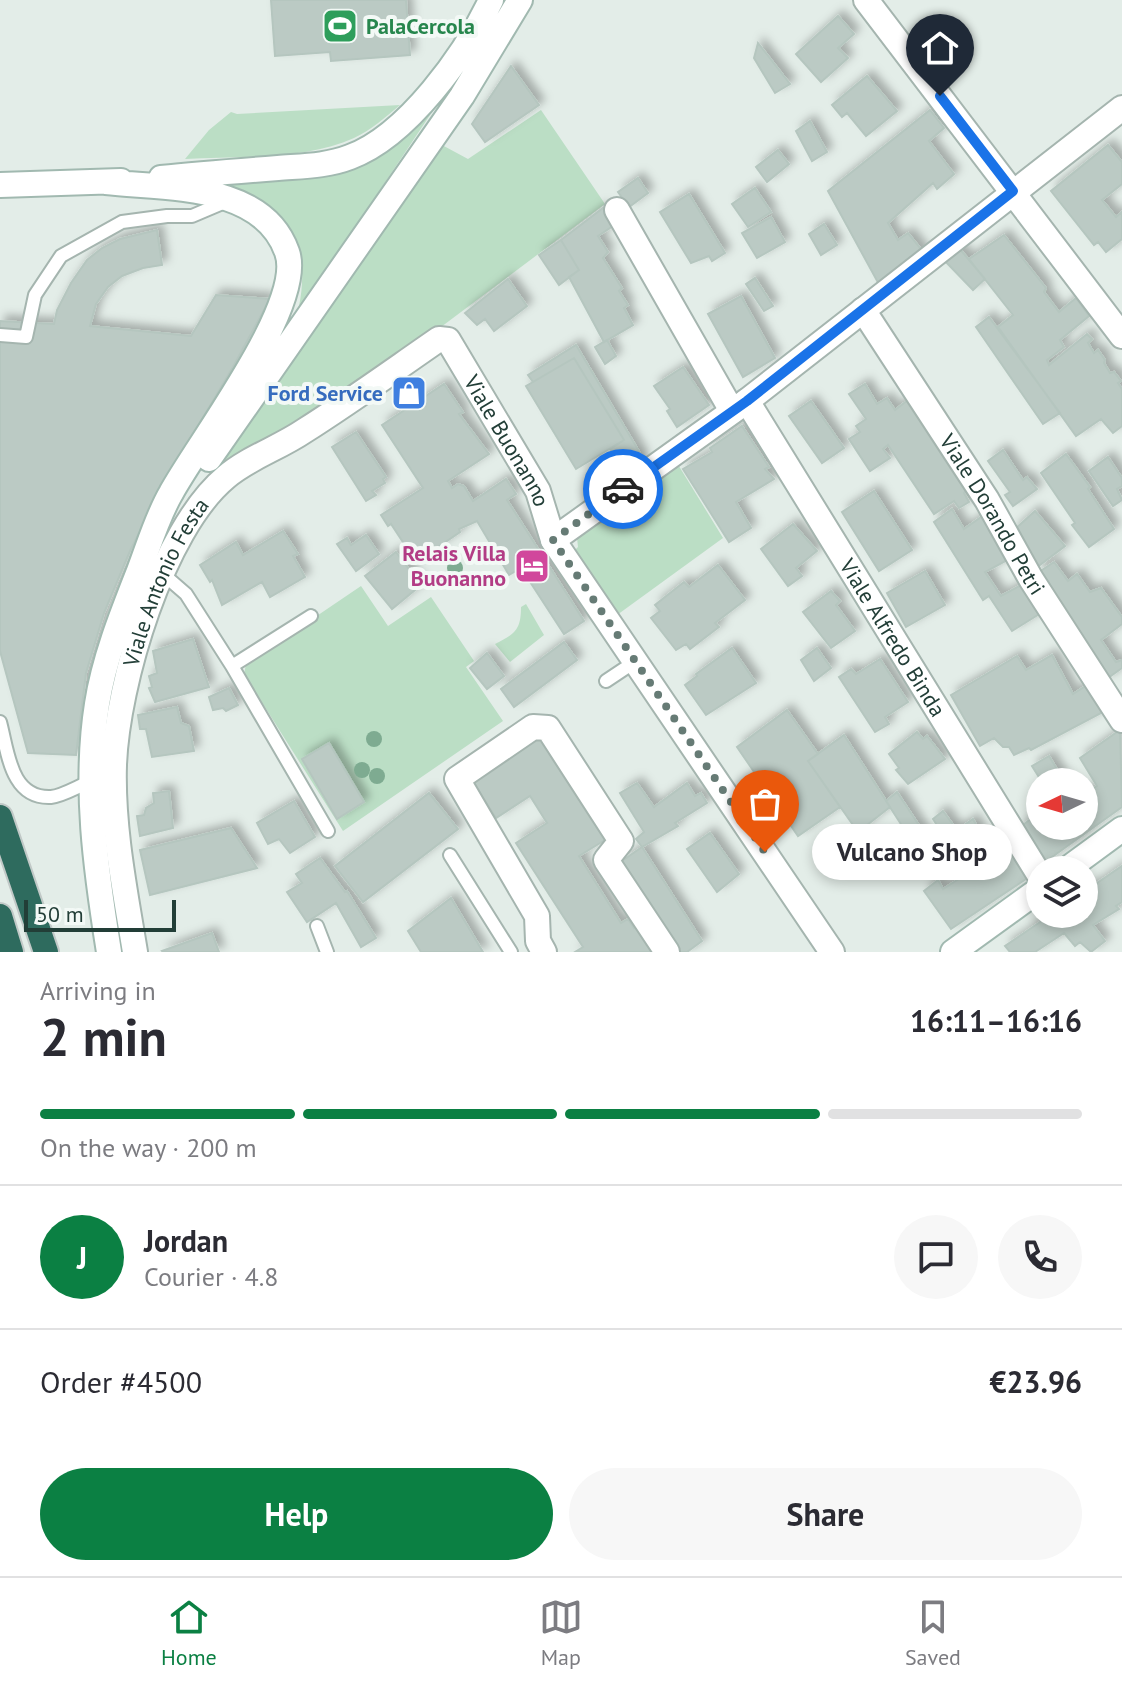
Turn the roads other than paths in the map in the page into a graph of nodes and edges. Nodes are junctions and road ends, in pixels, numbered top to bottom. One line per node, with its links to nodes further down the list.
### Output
1 (491, 0): 5 (street)
2 (520, 0): 16 (street)
3 (866, 0): 7 (street)
4 (1122, 108): 7 (street)
5 (106, 182): 6 (street); 8 (street)
6 (0, 185)
7 (1013, 191): 10 (street); 12 (street)
8 (235, 198): 11 (lane); 16 (street)
9 (617, 210): 14 (street, Viale Alfredo Binda)
10 (863, 310): 14 (street); 22 (street, Viale Dorando Petri)
11 (0, 335)
12 (1122, 336)
13 (439, 339): 15 (street, Viale Buonanno); 17 (street, Viale Antonio Festa)
14 (740, 406): 15 (street); 30 (street, Viale Alfredo Binda)
15 (553, 540): 19 (street, Viale Buonanno)
16 (148, 547): 24 (street)
17 (163, 574): 20 (lane); 39 (street, Viale Antonio Festa)
18 (311, 616): 20 (lane)
19 (636, 661): 21 (lane); 44 (street, Viale Buonanno)
20 (232, 666): 27 (lane)
21 (606, 681)
22 (1122, 720)
23 (0, 722): 24 (lane)
24 (93, 780): 38 (street)
25 (0, 817): 37 (highway)
26 (1122, 829): 31 (street)
27 (328, 831)
28 (0, 839): 36 (street)
29 (450, 855): 41 (lane)
30 (1027, 856)
31 (1085, 856)
32 (1026, 899): 45 (street)
33 (0, 916): 35 (highway)
34 (317, 926): 40 (lane)
35 (11, 952)
36 (36, 952)
37 (46, 952)
38 (109, 952)
39 (135, 952)
40 (327, 952)
41 (511, 952)
42 (544, 952): 43 (street)
43 (667, 952)
44 (832, 952)
45 (953, 952)

